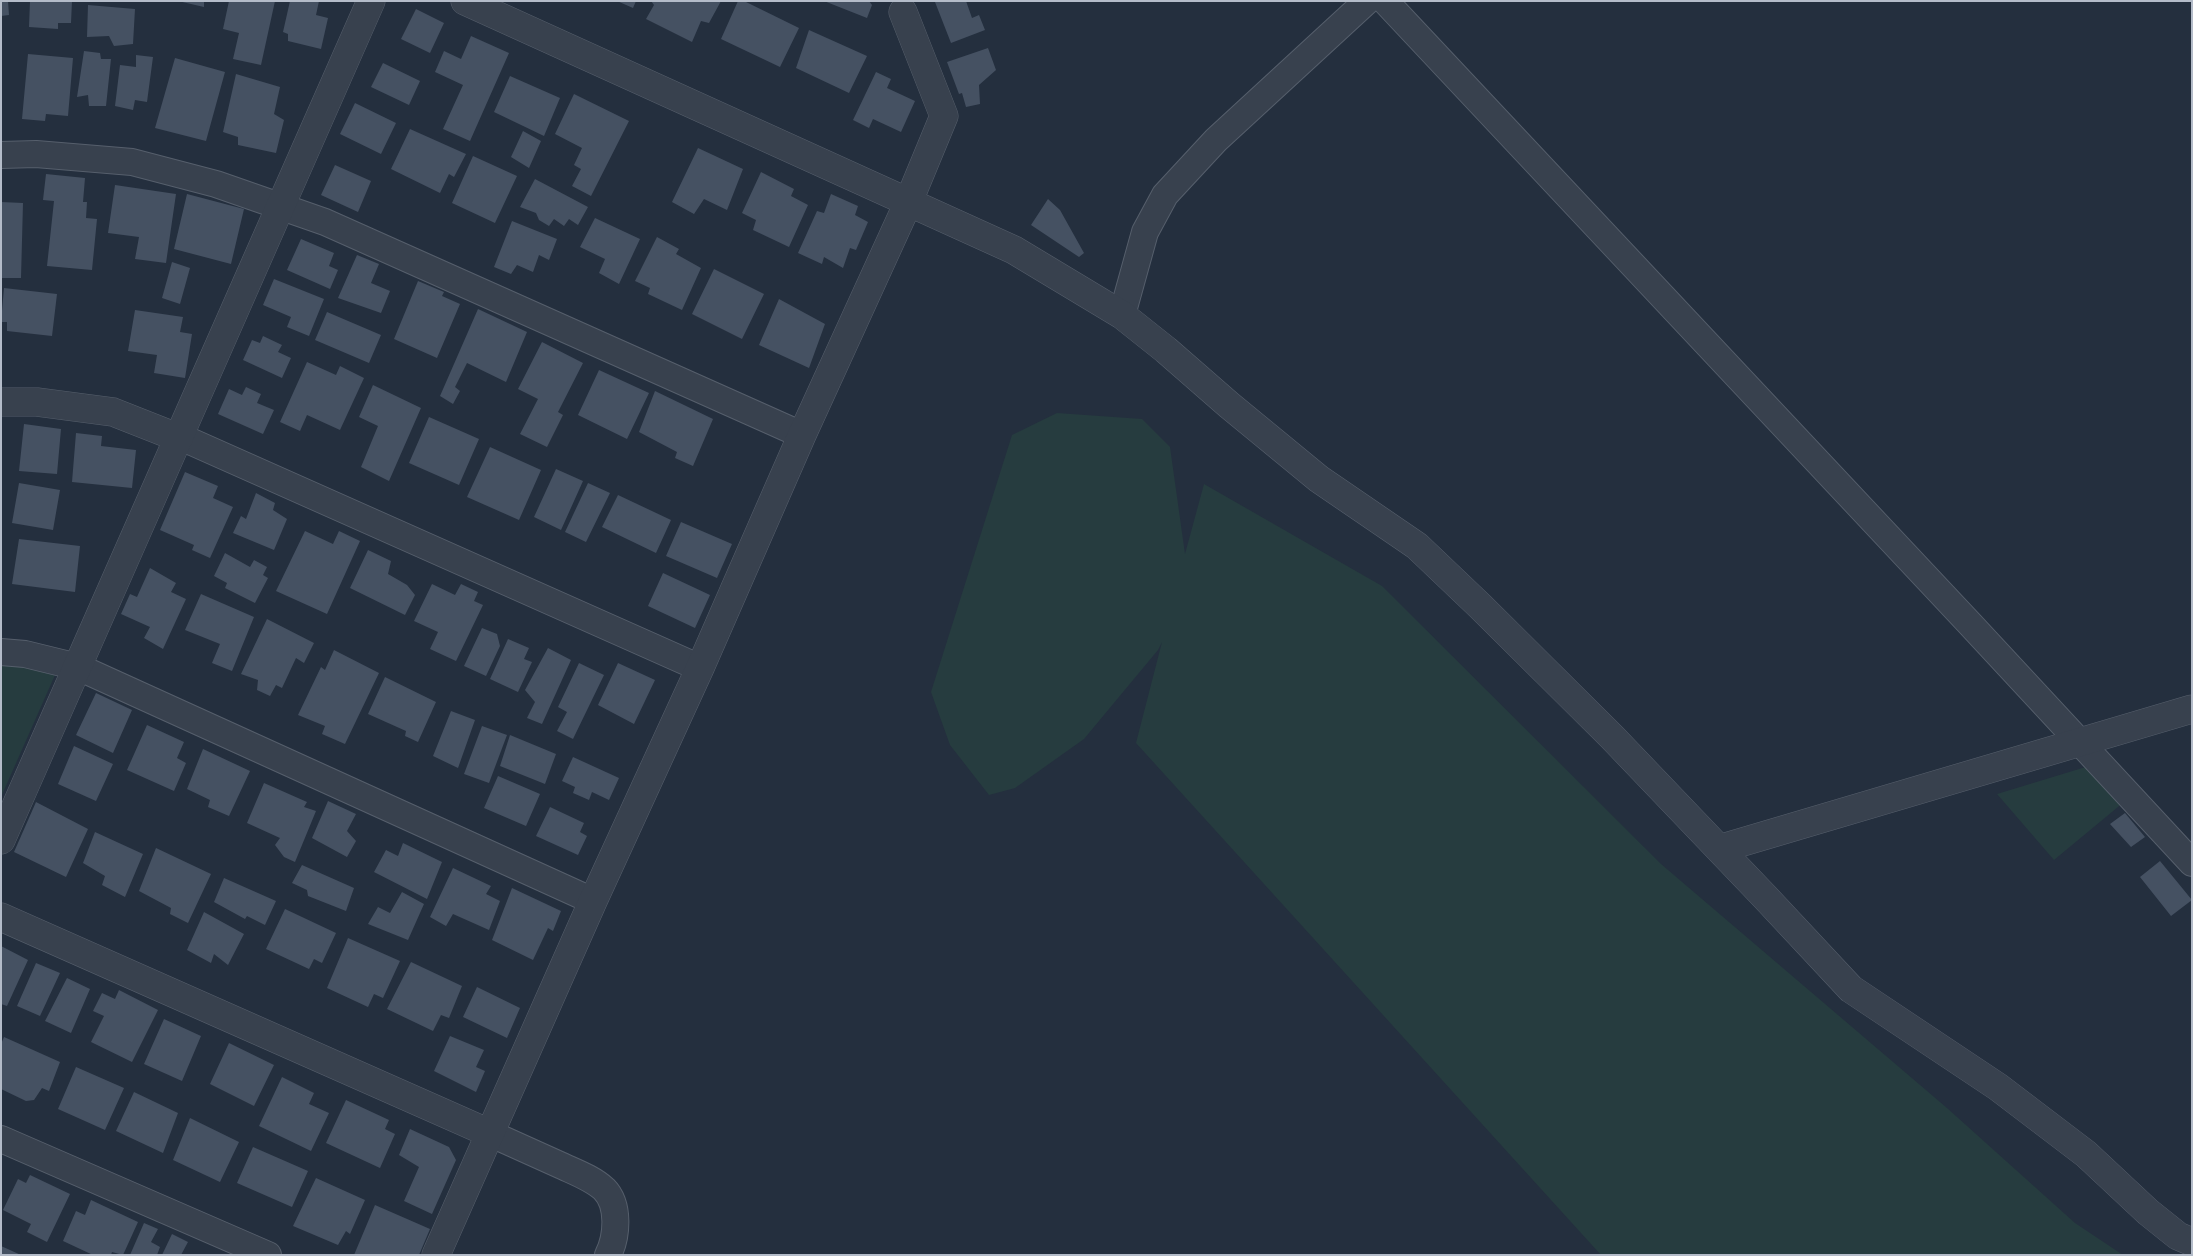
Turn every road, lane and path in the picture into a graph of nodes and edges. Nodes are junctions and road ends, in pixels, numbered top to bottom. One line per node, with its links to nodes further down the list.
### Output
1 (371, 1): 8 (street)
2 (466, 1): 7 (street)
3 (1367, 1): 9 (street)
4 (1385, 1): 17 (street)
5 (901, 6): 7 (street)
6 (1, 155): 8 (street)
7 (908, 202): 9 (street); 11 (street)
8 (281, 205): 11 (street); 12 (street)
9 (1122, 315): 19 (street)
10 (1, 402): 12 (street)
11 (802, 435): 15 (street)
12 (179, 438): 14 (street); 15 (street)
13 (1, 652): 14 (street)
14 (78, 667): 18 (street); 21 (street)
15 (700, 668): 21 (street)
16 (2192, 709): 17 (street)
17 (2081, 744): 19 (street); 20 (street)
18 (1, 840)
19 (1719, 848): 25 (street)
20 (2192, 864)
21 (593, 901): 23 (street)
22 (1, 917): 23 (street)
23 (489, 1133): 27 (street); 28 (street)
24 (1, 1139): 26 (street)
25 (2192, 1242)
26 (268, 1255)
27 (436, 1255)
28 (608, 1255)

